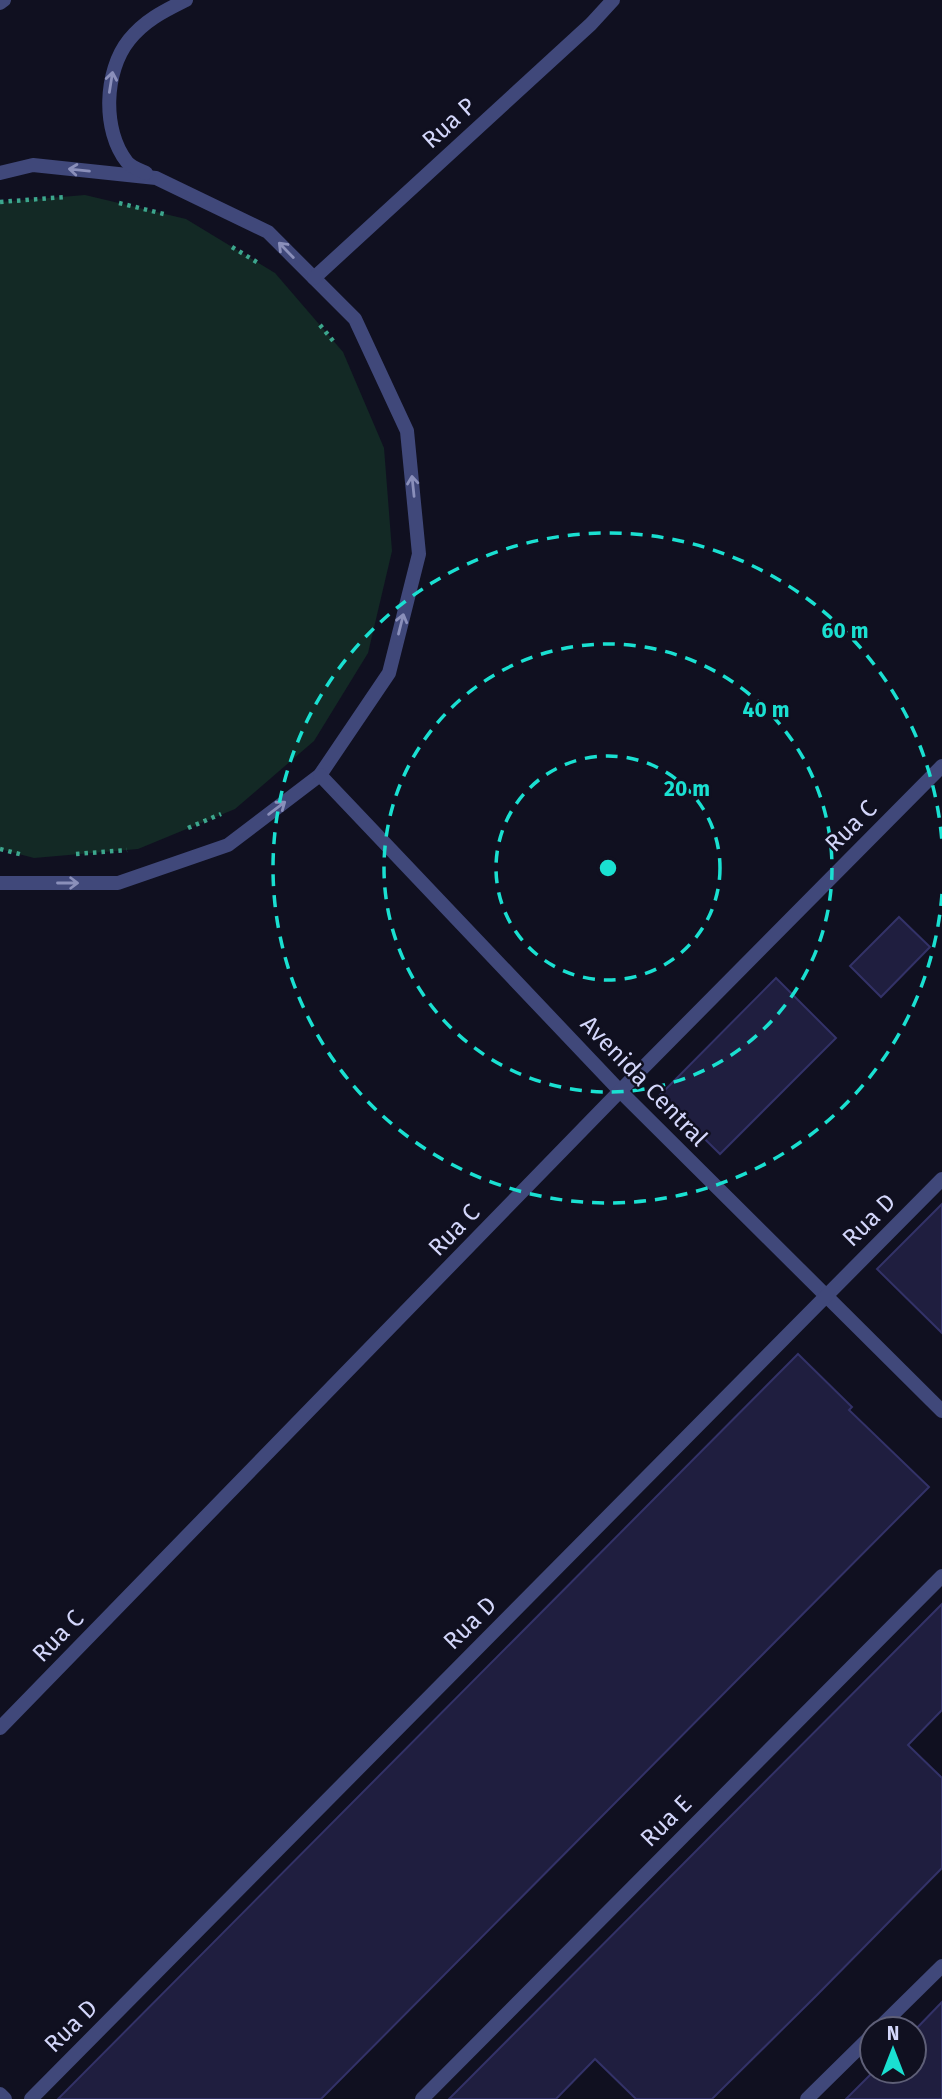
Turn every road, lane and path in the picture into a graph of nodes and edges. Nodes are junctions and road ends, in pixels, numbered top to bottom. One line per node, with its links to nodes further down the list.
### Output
1 (186, 0): 4 (street, one-way to 1)
2 (613, 0): 11 (street, Rua P)
3 (0, 171): 4 (street, one-way to 3)
4 (156, 178): 11 (street, one-way to 4)
5 (73, 196): 7 (path)
6 (110, 201): 8 (path)
7 (0, 202)
8 (174, 216)
9 (231, 246): 10 (path)
10 (264, 266)
11 (314, 278): 15 (street, one-way to 11)
12 (318, 323): 13 (path)
13 (335, 342)
14 (942, 766): 23 (street, Rua C)
15 (320, 775): 22 (street, one-way to 15); 23 (street, Avenida Central)
16 (223, 814): 17 (path)
17 (186, 829)
18 (0, 849): 21 (path)
19 (138, 849): 20 (path)
20 (73, 854)
21 (34, 858)
22 (0, 883)
23 (621, 1091): 25 (street, Avenida Central); 28 (street, Rua C)
24 (942, 1179): 25 (street, Rua D)
25 (827, 1296): 26 (street, Avenida Central); 34 (street, Rua D)
26 (942, 1411)
27 (942, 1576): 35 (street, Rua E)
28 (0, 1728)
29 (942, 1966): 30 (street)
30 (892, 2015)
31 (858, 2049): 36 (street)
32 (0, 2094): 33 (street)
33 (5, 2099)
34 (31, 2099)
35 (422, 2099)
36 (807, 2099)

